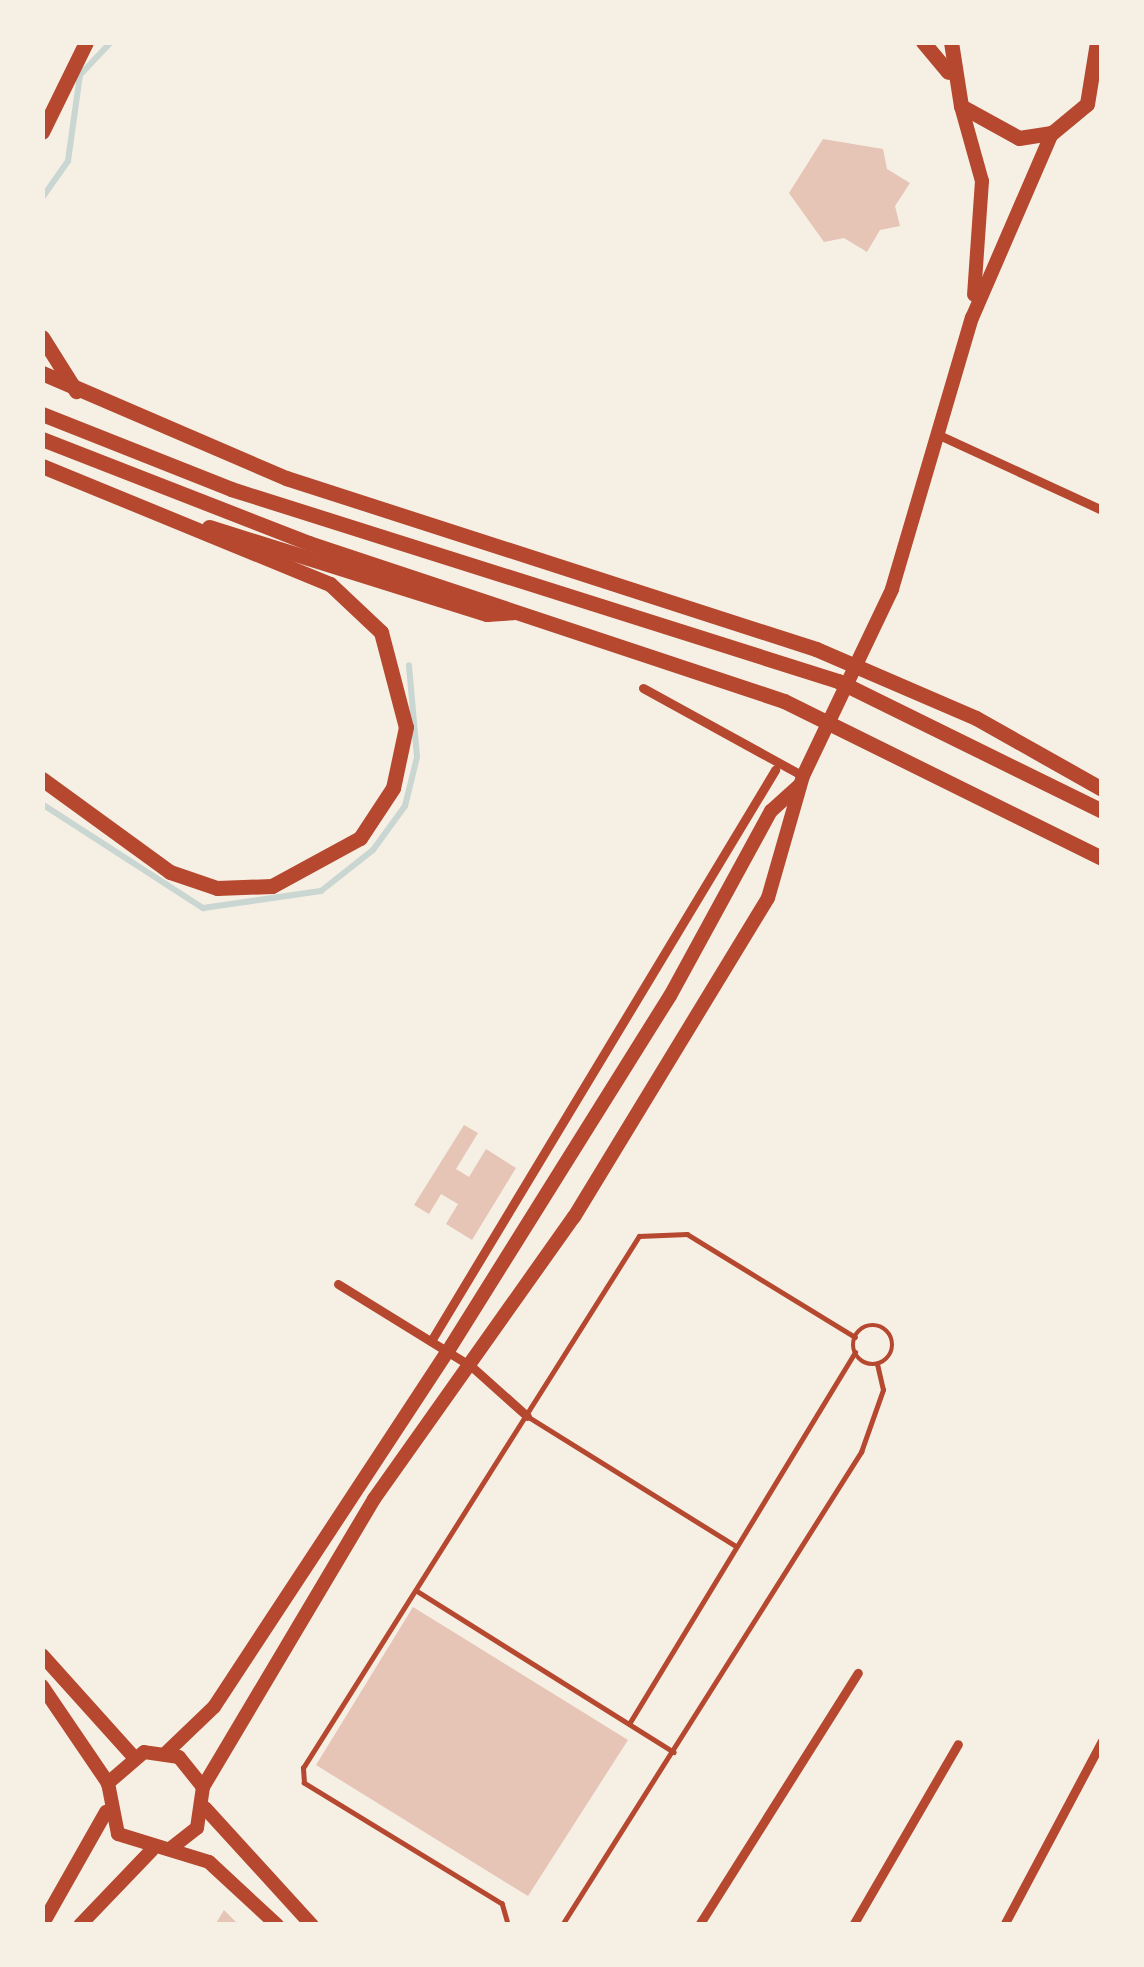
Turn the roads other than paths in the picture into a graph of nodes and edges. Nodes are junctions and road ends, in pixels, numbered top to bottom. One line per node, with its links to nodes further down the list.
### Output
1 (86, 42): 8 (main road)
2 (923, 42): 6 (main road)
3 (951, 42): 6 (main road)
4 (1097, 42): 5 (main road)
5 (1101, 59): 9 (main road)
6 (949, 72): 7 (main road)
7 (962, 106): 9 (main road); 10 (main road)
8 (42, 132)
9 (1052, 133): 10 (main road)
10 (972, 318): 15 (main road)
11 (42, 337): 13 (main road)
12 (42, 373): 13 (main road)
13 (77, 394): 25 (main road)
14 (42, 414): 26 (main road)
15 (939, 435): 18 (street); 24 (main road)
16 (42, 440): 20 (main road)
17 (42, 466): 19 (main road)
18 (1102, 510)
19 (188, 526): 20 (main road); 23 (main road)
20 (521, 612): 27 (main road)
21 (643, 688): 22 (street)
22 (776, 770): 24 (street); 30 (street)
23 (42, 779)
24 (801, 781): 31 (main road); 34 (main road)
25 (1102, 789)
26 (1102, 812)
27 (1102, 858)
28 (338, 1283): 30 (street)
29 (855, 1337): 32 (lane); 33 (lane); 35 (lane)
30 (430, 1341): 31 (street)
31 (448, 1351): 34 (street); 44 (main road)
32 (855, 1352): 33 (lane); 36 (lane)
33 (877, 1365): 45 (lane)
34 (471, 1366): 35 (street); 48 (main road)
35 (527, 1416): 36 (lane); 37 (lane)
36 (734, 1545): 41 (lane)
37 (417, 1591): 41 (lane); 53 (lane)
38 (42, 1655): 46 (main road)
39 (858, 1673): 61 (street)
40 (42, 1686): 47 (main road)
41 (629, 1724): 45 (lane)
42 (1102, 1741): 63 (street)
43 (958, 1744): 62 (street)
44 (167, 1752): 46 (main road); 48 (main road)
45 (674, 1752): 60 (lane)
46 (133, 1756): 47 (main road)
47 (108, 1783): 50 (main road)
48 (203, 1787): 49 (main road)
49 (205, 1808): 51 (main road); 57 (main road)
50 (106, 1812): 52 (main road); 54 (main road)
51 (170, 1849): 52 (main road); 56 (main road)
52 (152, 1850): 55 (main road)
53 (507, 1922): 58 (lane); 59 (lane)
54 (43, 1925)
55 (80, 1925)
56 (277, 1925)
57 (312, 1925)
58 (490, 1925)
59 (517, 1925)
60 (562, 1925)
61 (699, 1925)
62 (853, 1925)
63 (1004, 1925)

